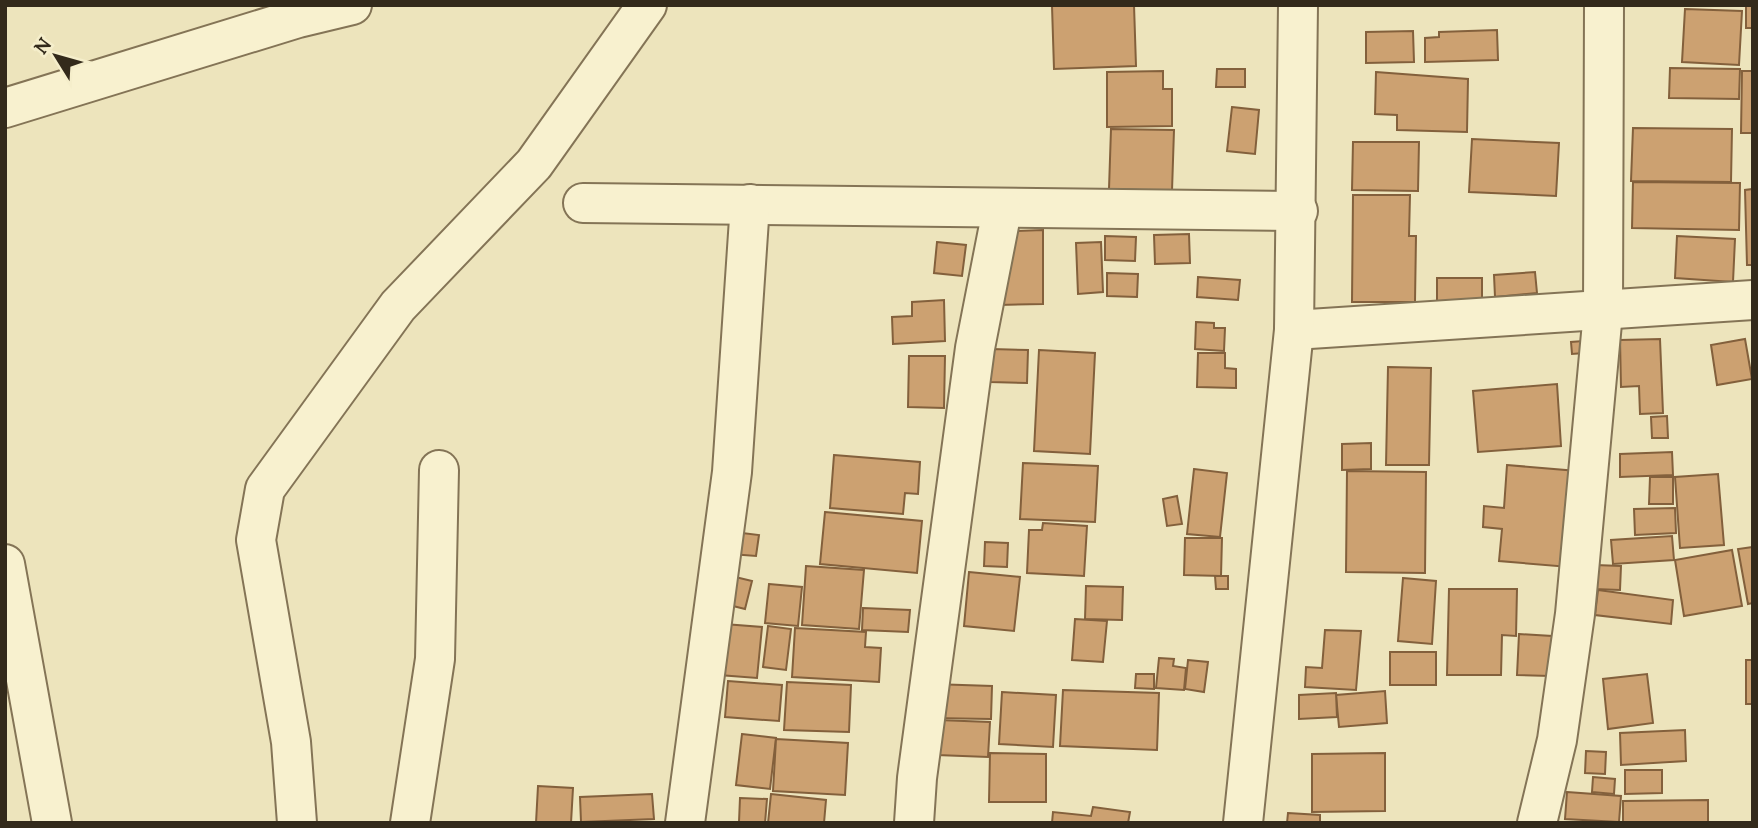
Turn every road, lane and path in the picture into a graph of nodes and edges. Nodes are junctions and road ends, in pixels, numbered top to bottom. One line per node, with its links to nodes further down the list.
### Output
1 (352, 5): 5 (street)
2 (648, 5): 16 (street)
3 (1298, 5): 9 (street)
4 (1604, 5): 11 (street)
5 (5, 108)
6 (583, 203): 7 (street)
7 (750, 204): 8 (street); 18 (street)
8 (1002, 210): 9 (street); 19 (street)
9 (1298, 211): 12 (street)
10 (1753, 300): 11 (street)
11 (1603, 312): 12 (street); 21 (street)
12 (1294, 330): 20 (street)
13 (439, 470): 17 (street)
14 (7, 588): 15 (street)
15 (52, 823)
16 (297, 823)
17 (410, 823)
18 (685, 823)
19 (914, 823)
20 (1243, 823)
21 (1537, 823)

